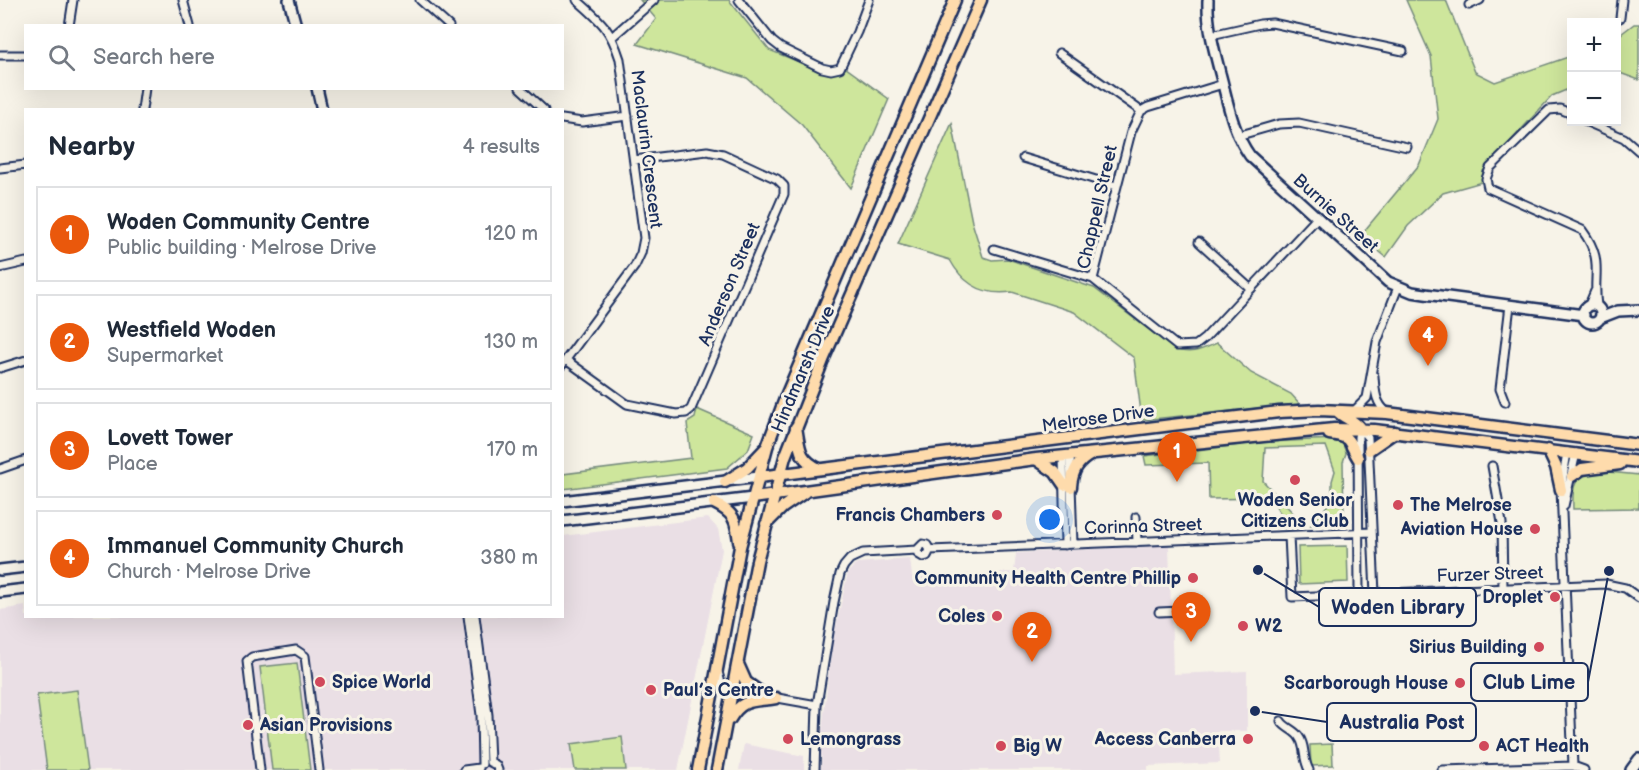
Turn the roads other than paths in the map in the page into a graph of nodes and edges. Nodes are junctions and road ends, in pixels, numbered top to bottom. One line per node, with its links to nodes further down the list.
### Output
1 (73, 0): 17 (street)
2 (183, 0): 18 (street)
3 (289, 0): 19 (street)
4 (295, 0): 20 (street)
5 (420, 0): 21 (street)
6 (577, 0): 23 (street, Maclaurin Crescent)
7 (740, 0): 8 (street)
8 (868, 0)
9 (955, 0): 76 (main road, Hindmarsh Drive)
10 (981, 0): 69 (main road, Hindmarsh Drive)
11 (1208, 0): 22 (street, Burnie Street)
12 (1480, 0): 15 (street)
13 (1622, 0): 16 (street)
14 (652, 2): 23 (street)
15 (1469, 5)
16 (1620, 18)
17 (69, 24)
18 (189, 24)
19 (297, 24)
20 (297, 24)
21 (447, 24)
22 (1211, 35): 24 (street); 28 (street, Burnie Street)
23 (612, 37): 37 (street, Maclaurin Crescent)
24 (1403, 51)
25 (1059, 53): 35 (street)
26 (0, 55): 27 (street)
27 (24, 55)
28 (1223, 84): 35 (street); 40 (street, Burnie Street)
29 (145, 90): 32 (street)
30 (317, 90): 33 (street)
31 (522, 90): 34 (street)
32 (142, 108)
33 (322, 108)
34 (542, 108)
35 (1141, 111): 47 (street, Chappell Street)
36 (1567, 112): 57 (street)
37 (628, 116): 38 (street); 44 (street, Maclaurin Crescent)
38 (564, 119)
39 (1596, 126): 42 (street)
40 (1237, 136): 41 (street); 48 (street, Burnie Street)
41 (1407, 147)
42 (1639, 151)
43 (1023, 158): 47 (street)
44 (634, 160): 62 (street, Maclaurin Crescent); 62 (street, Anderson Street)
45 (24, 165): 46 (street)
46 (0, 168)
47 (1116, 186): 53 (street, Chappell Street)
48 (1317, 218): 54 (street, Burnie Street); 55 (street, Chappell Street)
49 (1199, 242): 55 (street)
50 (994, 249): 53 (street)
51 (24, 262): 52 (street)
52 (0, 268)
53 (1093, 279): 55 (street, Chappell Street)
54 (1398, 287): 56 (street, Burnie Street); 64 (street)
55 (1251, 289)
56 (1510, 305): 57 (street, Burnie Street); 65 (street)
57 (1591, 308): 59 (street, Burnie Street); 60 (street); 60 (street)
58 (1639, 310): 59 (street, Burnie Street)
59 (1618, 311): 60 (street, Burnie Street)
60 (1600, 318)
61 (24, 361): 63 (street)
62 (564, 363)
63 (0, 368)
64 (1373, 368): 67 (street); 68 (street)
65 (1505, 402)
66 (1337, 411): 67 (main road, Melrose Drive); 70 (main road); 74 (main road, Melrose Drive)
67 (1354, 411): 68 (main road, Melrose Drive)
68 (1388, 413): 70 (main road); 73 (main road, Melrose Drive)
69 (796, 427): 90 (main road); 91 (main road, Hindmarsh Drive)
70 (1360, 428): 71 (main road, Melrose Drive); 72 (main road, Melrose Drive); 78 (street); 83 (street)
71 (1308, 431): 80 (main road, Melrose Drive); 83 (main road)
72 (1396, 432): 78 (main road); 79 (main road, Melrose Drive)
73 (1573, 437): 75 (main road, Melrose Drive); 81 (main road)
74 (1065, 440): 77 (main road, Melrose Drive); 82 (main road)
75 (1639, 445)
76 (767, 447): 93 (main road, Hindmarsh Drive); 94 (main road)
77 (1008, 447): 84 (main road); 87 (main road); 90 (main road, Melrose Drive)
78 (1369, 450): 106 (street)
79 (1548, 450): 81 (main road, Melrose Drive); 97 (main road)
80 (1098, 452): 82 (main road, Melrose Drive); 95 (main road)
81 (1571, 453): 86 (main road, Melrose Drive); 92 (street); 97 (street)
82 (1066, 455): 84 (main road, Melrose Drive); 95 (street)
83 (1358, 458): 107 (street)
84 (1031, 459): 87 (main road, Melrose Drive); 95 (main road)
85 (24, 461): 89 (street)
86 (1639, 462): 92 (main road)
87 (1001, 464): 96 (main road, Melrose Drive)
88 (1492, 466): 115 (street)
89 (0, 469)
90 (819, 469): 91 (main road, Melrose Drive)
91 (780, 474): 93 (main road, Melrose Drive); 98 (main road, Hindmarsh Drive)
92 (1572, 476): 102 (street)
93 (759, 477): 94 (street, Melrose Drive); 99 (main road, Hindmarsh Drive)
94 (724, 482): 100 (street, Melrose Drive)
95 (1067, 486): 110 (street)
96 (808, 490): 98 (main road, Melrose Drive); 105 (main road)
97 (1561, 490): 102 (street)
98 (774, 495): 99 (main road, Melrose Drive); 105 (main road, Hindmarsh Drive)
99 (753, 498): 101 (street, Melrose Drive); 111 (main road, Hindmarsh Drive)
100 (564, 501)
101 (714, 503): 104 (street, Melrose Drive); 111 (main road)
102 (1563, 512): 114 (street)
103 (1136, 517): 109 (street)
104 (564, 521)
105 (766, 525): 125 (main road, Hindmarsh Drive)
106 (1371, 532): 107 (street, Corinna Street); 119 (street)
107 (1358, 533): 108 (street, Corinna Street); 118 (street)
108 (1289, 536): 109 (street, Corinna Street); 118 (street, Furzer Street)
109 (1137, 542): 110 (street, Corinna Street)
110 (1069, 544): 131 (street, Corinna Street)
111 (740, 547): 126 (main road, Hindmarsh Drive)
112 (24, 567): 113 (street)
113 (0, 570)
114 (1566, 585): 115 (street, Furzer Street); 120 (street, Furzer Street); 136 (street)
115 (1503, 588): 119 (street, Furzer Street)
116 (24, 589): 117 (street)
117 (0, 592)
118 (1359, 594): 119 (street, Furzer Street)
119 (1375, 594)
120 (1639, 598)
121 (1203, 610): 122 (street)
122 (1160, 612)
123 (468, 618): 137 (street)
124 (475, 618): 135 (street)
125 (738, 664): 127 (main road, Hindmarsh Drive); 128 (main road)
126 (717, 669): 127 (street); 129 (main road, Hindmarsh Drive)
127 (730, 688): 128 (street); 129 (street); 130 (street); 133 (main road, Hindmarsh Drive)
128 (760, 692): 130 (street)
129 (713, 695): 142 (main road, Hindmarsh Drive)
130 (776, 698): 131 (street); 133 (main road)
131 (817, 705): 144 (street, Corinna Street)
132 (1281, 721): 145 (street)
133 (726, 724): 143 (main road, Hindmarsh Drive)
134 (1639, 759): 148 (street)
135 (490, 762): 137 (street); 141 (street)
136 (1573, 766): 146 (street); 147 (street)
137 (480, 767): 140 (street)
138 (260, 770): 139 (street)
139 (319, 770)
140 (464, 770)
141 (498, 770)
142 (698, 770)
143 (717, 770)
144 (815, 770)
145 (1309, 770)
146 (1442, 770)
147 (1584, 770)
148 (1631, 770)

